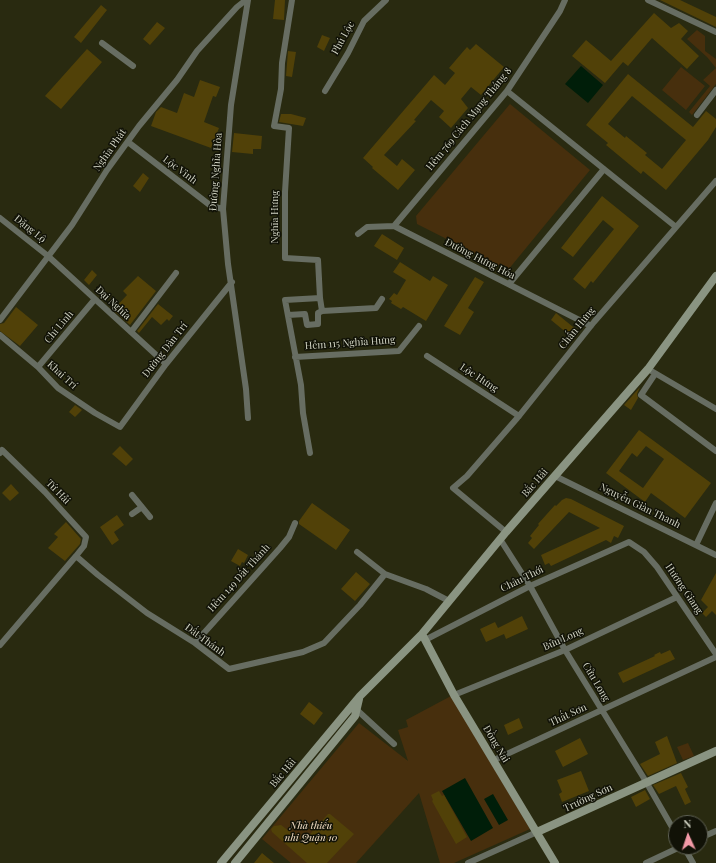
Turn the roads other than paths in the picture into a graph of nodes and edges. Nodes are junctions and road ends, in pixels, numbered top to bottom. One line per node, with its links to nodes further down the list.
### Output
1 (247, 0): 15 (street, Nghĩa Phát); 18 (street, Đường Nghĩa Hòa)
2 (292, 0): 28 (street, Nghĩa Hưng)
3 (386, 0): 12 (street, Phú Lộc)
4 (565, 0): 13 (street, Hẻm 769 Cách Mạng Tháng 8)
5 (648, 0): 7 (street)
6 (666, 0): 7 (street)
7 (663, 7): 8 (street)
8 (716, 32)
9 (102, 43): 10 (street)
10 (133, 66)
11 (716, 90): 14 (street)
12 (325, 91)
13 (508, 91): 16 (street); 20 (street, Hẻm 769 Cách Mạng Tháng 8)
14 (697, 115)
15 (128, 142): 18 (street, Lộc Vinh); 23 (street, Nghĩa Phát)
16 (604, 169): 21 (street); 27 (street)
17 (716, 181): 21 (street, Chấn Hưng)
18 (223, 209): 26 (street, Đường Nghĩa Hòa)
19 (0, 218): 23 (street, Đặng Lộ)
20 (394, 226): 22 (street); 27 (street, Đường Hưng Hóa)
21 (676, 227): 35 (street, Chấn Hưng)
22 (358, 234)
23 (48, 256): 29 (street, Đại Nghĩa); 33 (street, Nghĩa Phát)
24 (176, 273): 36 (street)
25 (716, 276): 42 (street, Bắc Hải)
26 (232, 282): 40 (street, Đường Dân Trí); 45 (street, Đường Nghĩa Hòa)
27 (509, 284): 35 (street, Đường Hưng Hóa)
28 (320, 298): 31 (street); 32 (street)
29 (95, 299): 36 (street, Đại Nghĩa); 41 (street, Chí Linh)
30 (382, 299): 31 (street)
31 (322, 311): 32 (street)
32 (288, 315): 39 (street)
33 (0, 320)
34 (419, 326): 39 (street, Hẻm 115 Nghĩa Hưng)
35 (591, 326): 44 (street, Chấn Hưng)
36 (131, 332): 40 (street, Đại Nghĩa)
37 (0, 335): 41 (street, Khai Trí)
38 (427, 356): 44 (street, Lộc Hưng)
39 (295, 357): 49 (street)
40 (166, 364): 46 (street, Đường Dân Trí)
41 (38, 368): 46 (street, Khai Trí)
42 (651, 372): 43 (street); 47 (street); 50 (street, Bắc Hải)
43 (716, 408)
44 (519, 416): 57 (street, Chấn Hưng)
45 (248, 418)
46 (114, 424)
47 (716, 451)
48 (0, 453): 63 (street, Tứ Hải)
49 (310, 453)
50 (555, 476): 57 (street, Bắc Hải); 60 (street, Nguyễn Giàn Thanh)
51 (132, 495): 53 (street)
52 (716, 504): 60 (street)
53 (142, 507): 54 (street); 55 (street)
54 (132, 514)
55 (150, 516)
56 (295, 523): 69 (street, Hẻm 149 Đất Thánh)
57 (506, 532): 58 (street, Bắc Hải)
58 (500, 539): 65 (street, Cửu Long); 67 (street, Bắc Hải)
59 (629, 542): 65 (street, Châu Thới); 66 (street, Hương Giang)
60 (696, 545): 62 (street, Nguyễn Giàn Thanh)
61 (357, 552): 64 (street)
62 (716, 555)
63 (76, 556): 69 (street, Đất Thánh); 70 (street)
64 (385, 574): 67 (street); 69 (street, Đất Thánh)
65 (530, 586): 68 (street, Châu Thới); 71 (street, Cửu Long)
66 (677, 597): 71 (street, Bửu Long); 72 (street, Hương Giang)
67 (449, 601): 68 (street, Bắc Hải)
68 (423, 637): 74 (street, Đồng Nai); 75 (street, Bắc Hải)
69 (194, 643)
70 (0, 645)
71 (564, 650): 74 (street, Bửu Long); 77 (street, Cửu Long)
72 (716, 654)
73 (716, 657): 77 (street, Thất Sơn)
74 (454, 695): 80 (street, Đồng Nai)
75 (360, 696): 76 (street, Bắc Hải); 85 (street, Bắc Hải)
76 (357, 710): 78 (street); 86 (street, Bắc Hải)
77 (601, 711): 80 (street, Thất Sơn); 81 (street, Cửu Long)
78 (394, 744)
79 (716, 751): 81 (street, Trường Sơn)
80 (494, 760): 83 (street, Đồng Nai)
81 (647, 782): 82 (street, Cửu Long); 83 (street, Trường Sơn)
82 (668, 820)
83 (537, 832): 87 (street, Trường Sơn); 88 (street, Đồng Nai)
84 (668, 853): 89 (street)
85 (221, 863)
86 (235, 863)
87 (468, 863)
88 (555, 863)
89 (646, 863)

